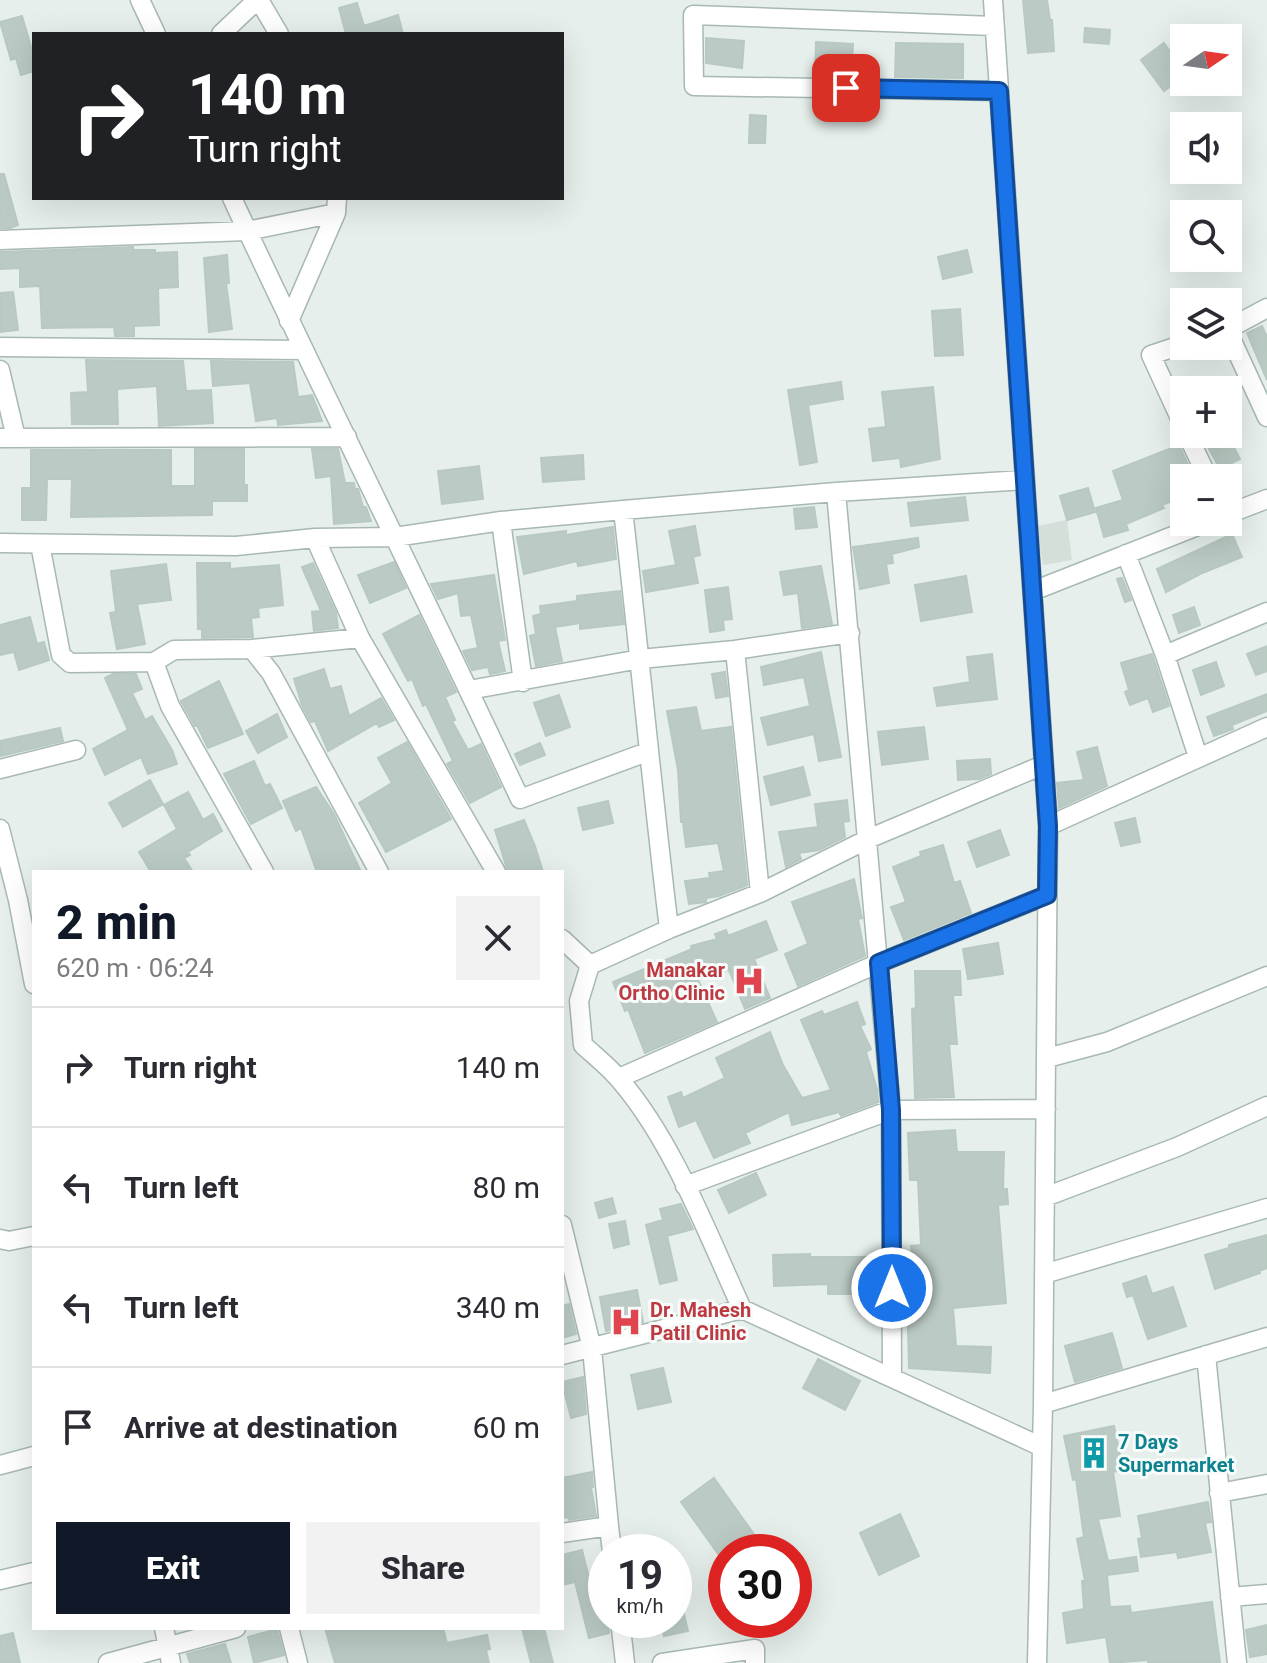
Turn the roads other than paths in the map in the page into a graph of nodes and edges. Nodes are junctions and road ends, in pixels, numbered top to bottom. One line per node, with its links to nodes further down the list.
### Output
1 (140, 0): 5 (street)
2 (993, 0): 4 (street)
3 (250, 3): 6 (street); 7 (street)
4 (994, 26): 8 (street); 8 (street)
5 (155, 32)
6 (223, 32)
7 (277, 32)
8 (999, 91): 26 (street)
9 (233, 200): 11 (street)
10 (336, 206): 11 (street); 14 (street)
11 (247, 231): 12 (street); 14 (street)
12 (0, 240)
13 (1267, 308): 15 (street)
14 (289, 321): 18 (street)
15 (1242, 323)
16 (0, 347): 18 (street)
17 (1170, 349): 22 (street)
18 (302, 350): 24 (street)
19 (1242, 356): 21 (street)
20 (0, 370): 25 (street)
21 (1261, 389): 23 (street)
22 (1170, 396)
23 (1267, 417)
24 (347, 437): 25 (street); 33 (street)
25 (8, 438)
26 (1024, 480): 27 (street); 38 (street)
27 (836, 492): 30 (street); 40 (street)
28 (1267, 499): 29 (street)
29 (1242, 509)
30 (623, 510): 31 (street); 45 (street)
31 (501, 521): 33 (street); 47 (street)
32 (1172, 536): 37 (street)
33 (395, 537): 34 (street); 48 (street)
34 (315, 538): 36 (street); 41 (street)
35 (0, 543): 36 (street)
36 (40, 544): 46 (street)
37 (1126, 554): 38 (street); 44 (street)
38 (1033, 591): 53 (street)
39 (1267, 612): 44 (street)
40 (850, 633): 43 (street); 57 (street)
41 (360, 638): 42 (street); 60 (street)
42 (252, 649): 46 (street); 59 (street)
43 (735, 650): 45 (street); 61 (street)
44 (1165, 655): 52 (street)
45 (640, 659): 47 (street); 51 (street)
46 (154, 662): 58 (street)
47 (523, 682): 48 (street)
48 (469, 690): 51 (street)
49 (1267, 727): 52 (street)
50 (76, 750): 54 (street)
51 (647, 752): 63 (street)
52 (1198, 757): 55 (street)
53 (1043, 765): 55 (street); 57 (street)
54 (0, 769)
55 (1048, 826): 62 (street)
56 (0, 829): 67 (street)
57 (868, 839): 61 (street); 65 (street)
58 (263, 870)
59 (378, 870)
60 (495, 870)
61 (760, 893): 63 (street)
62 (1047, 895): 65 (street); 69 (street)
63 (669, 929): 66 (street)
64 (564, 941): 66 (street)
65 (879, 963): 70 (street); 73 (street)
66 (590, 965): 70 (street)
67 (32, 974)
68 (1267, 976): 69 (street)
69 (1047, 1058): 72 (street)
70 (619, 1078): 74 (street)
71 (1267, 1106): 75 (street)
72 (1046, 1109): 73 (street); 75 (street)
73 (891, 1110): 74 (street); 86 (street)
74 (685, 1186): 81 (street)
75 (1045, 1197): 80 (street)
76 (1267, 1208): 80 (street)
77 (564, 1233): 83 (street)
78 (32, 1236): 79 (street)
79 (0, 1239)
80 (1044, 1274): 87 (street)
81 (742, 1309): 83 (street); 86 (street)
82 (1267, 1337): 85 (street)
83 (592, 1349): 84 (street); 93 (street)
84 (564, 1355)
85 (1206, 1355): 87 (street); 92 (street)
86 (892, 1377): 88 (street)
87 (1043, 1404): 88 (street)
88 (1042, 1447): 110 (street)
89 (32, 1457): 90 (street)
90 (0, 1465)
91 (1267, 1484): 92 (street)
92 (1219, 1493): 99 (street)
93 (609, 1526): 94 (street); 95 (street)
94 (564, 1533)
95 (610, 1534)
96 (32, 1572): 97 (street)
97 (0, 1580)
98 (1267, 1594): 99 (street)
99 (1230, 1597): 111 (street)
100 (164, 1630): 104 (street)
101 (231, 1630): 104 (street)
102 (290, 1630): 106 (street)
103 (622, 1638): 107 (street)
104 (170, 1656): 105 (street)
105 (108, 1663)
106 (298, 1663)
107 (625, 1663)
108 (662, 1663): 109 (street)
109 (755, 1663)
110 (1037, 1663)
111 (1237, 1663)

